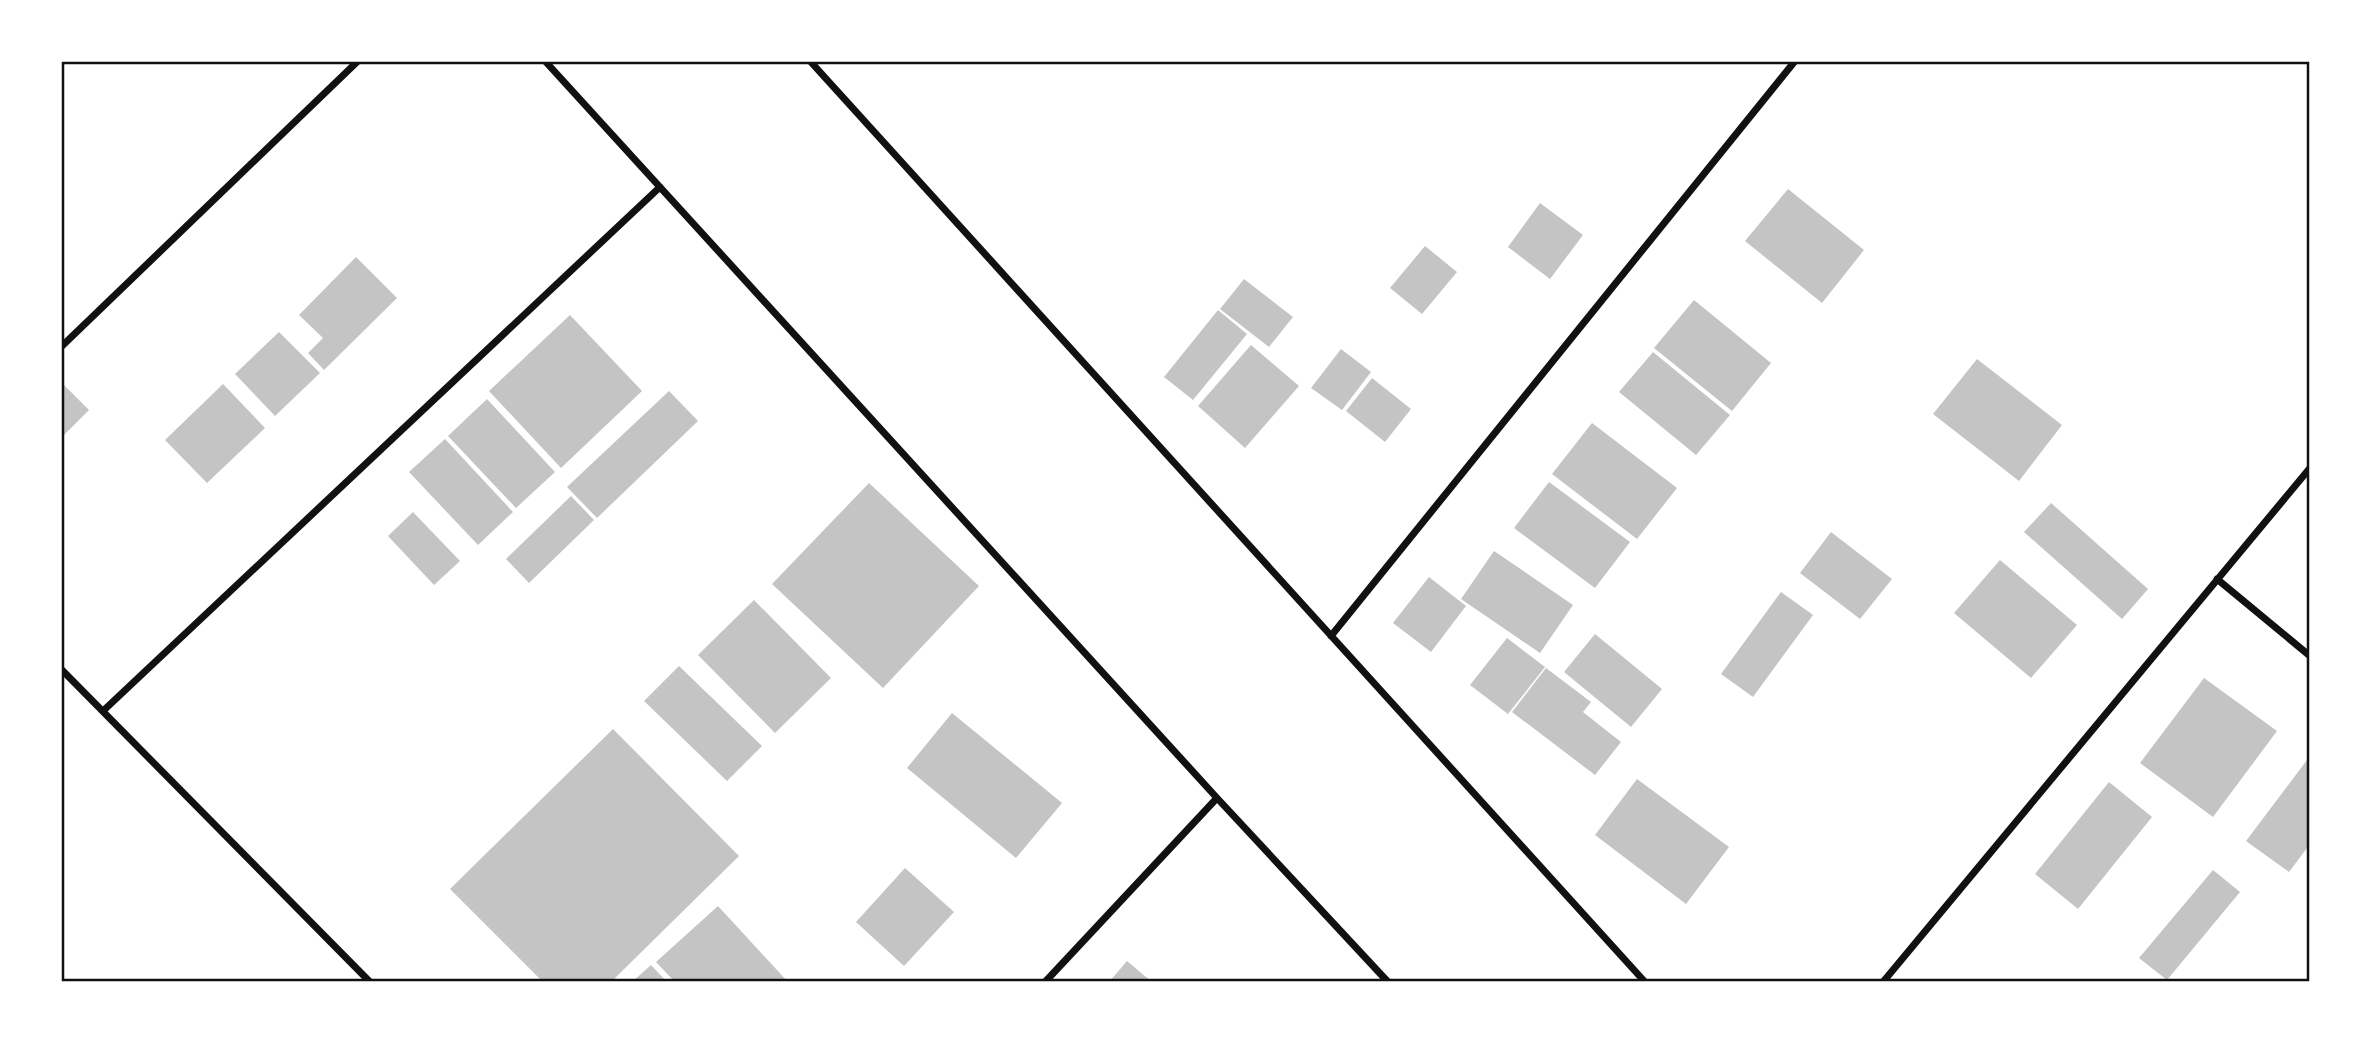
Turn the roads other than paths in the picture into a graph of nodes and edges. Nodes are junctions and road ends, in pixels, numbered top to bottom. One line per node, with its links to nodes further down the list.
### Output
1 (358, 61): 6 (street)
2 (545, 61): 5 (street)
3 (810, 61): 9 (street)
4 (1795, 61): 9 (street)
5 (660, 187): 12 (street); 13 (street)
6 (61, 347)
7 (2310, 468): 8 (street)
8 (2217, 579): 10 (street); 18 (street)
9 (1331, 636): 17 (street)
10 (2310, 656)
11 (61, 670): 12 (street)
12 (103, 711): 14 (street)
13 (1217, 798): 15 (street); 16 (street)
14 (370, 982)
15 (1045, 982)
16 (1388, 982)
17 (1645, 982)
18 (1883, 982)

